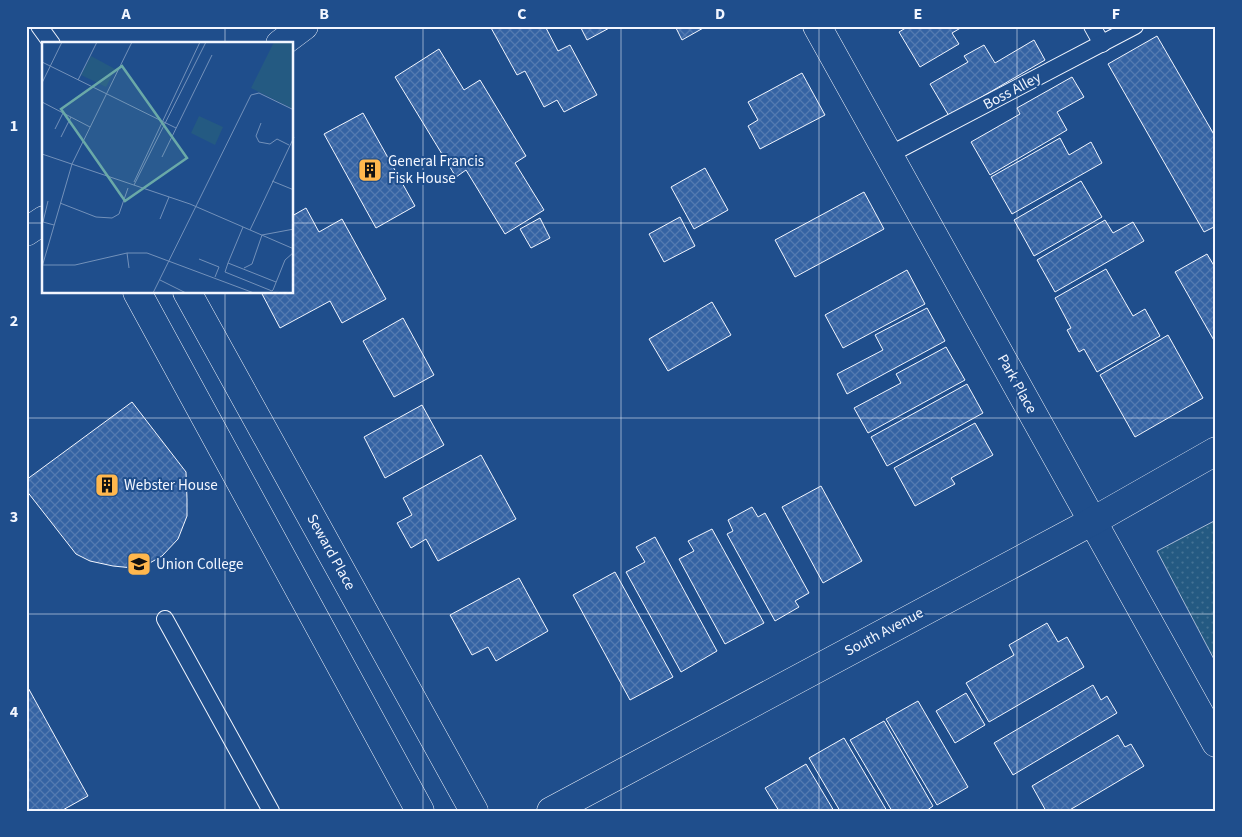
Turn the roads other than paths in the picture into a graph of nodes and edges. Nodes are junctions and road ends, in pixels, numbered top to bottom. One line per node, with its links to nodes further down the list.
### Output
1 (39, 26): 6 (lane)
2 (304, 26): 7 (street)
3 (817, 26): 9 (street, Park Place)
4 (1092, 26): 8 (lane)
5 (1135, 26): 8 (lane, Boss Alley)
6 (51, 42)
7 (283, 42)
8 (1102, 44): 9 (lane, Boss Alley)
9 (889, 155): 15 (street, Park Place)
10 (42, 221): 11 (street)
11 (26, 232)
12 (138, 294): 19 (street)
13 (188, 294): 20 (street, Seward Place)
14 (1216, 451): 15 (street, South Avenue)
15 (1093, 521): 17 (street, Park Place); 21 (street, South Avenue)
16 (165, 619): 18 (lane)
17 (1216, 743)
18 (271, 811)
19 (420, 811)
20 (474, 811)
21 (551, 811)

